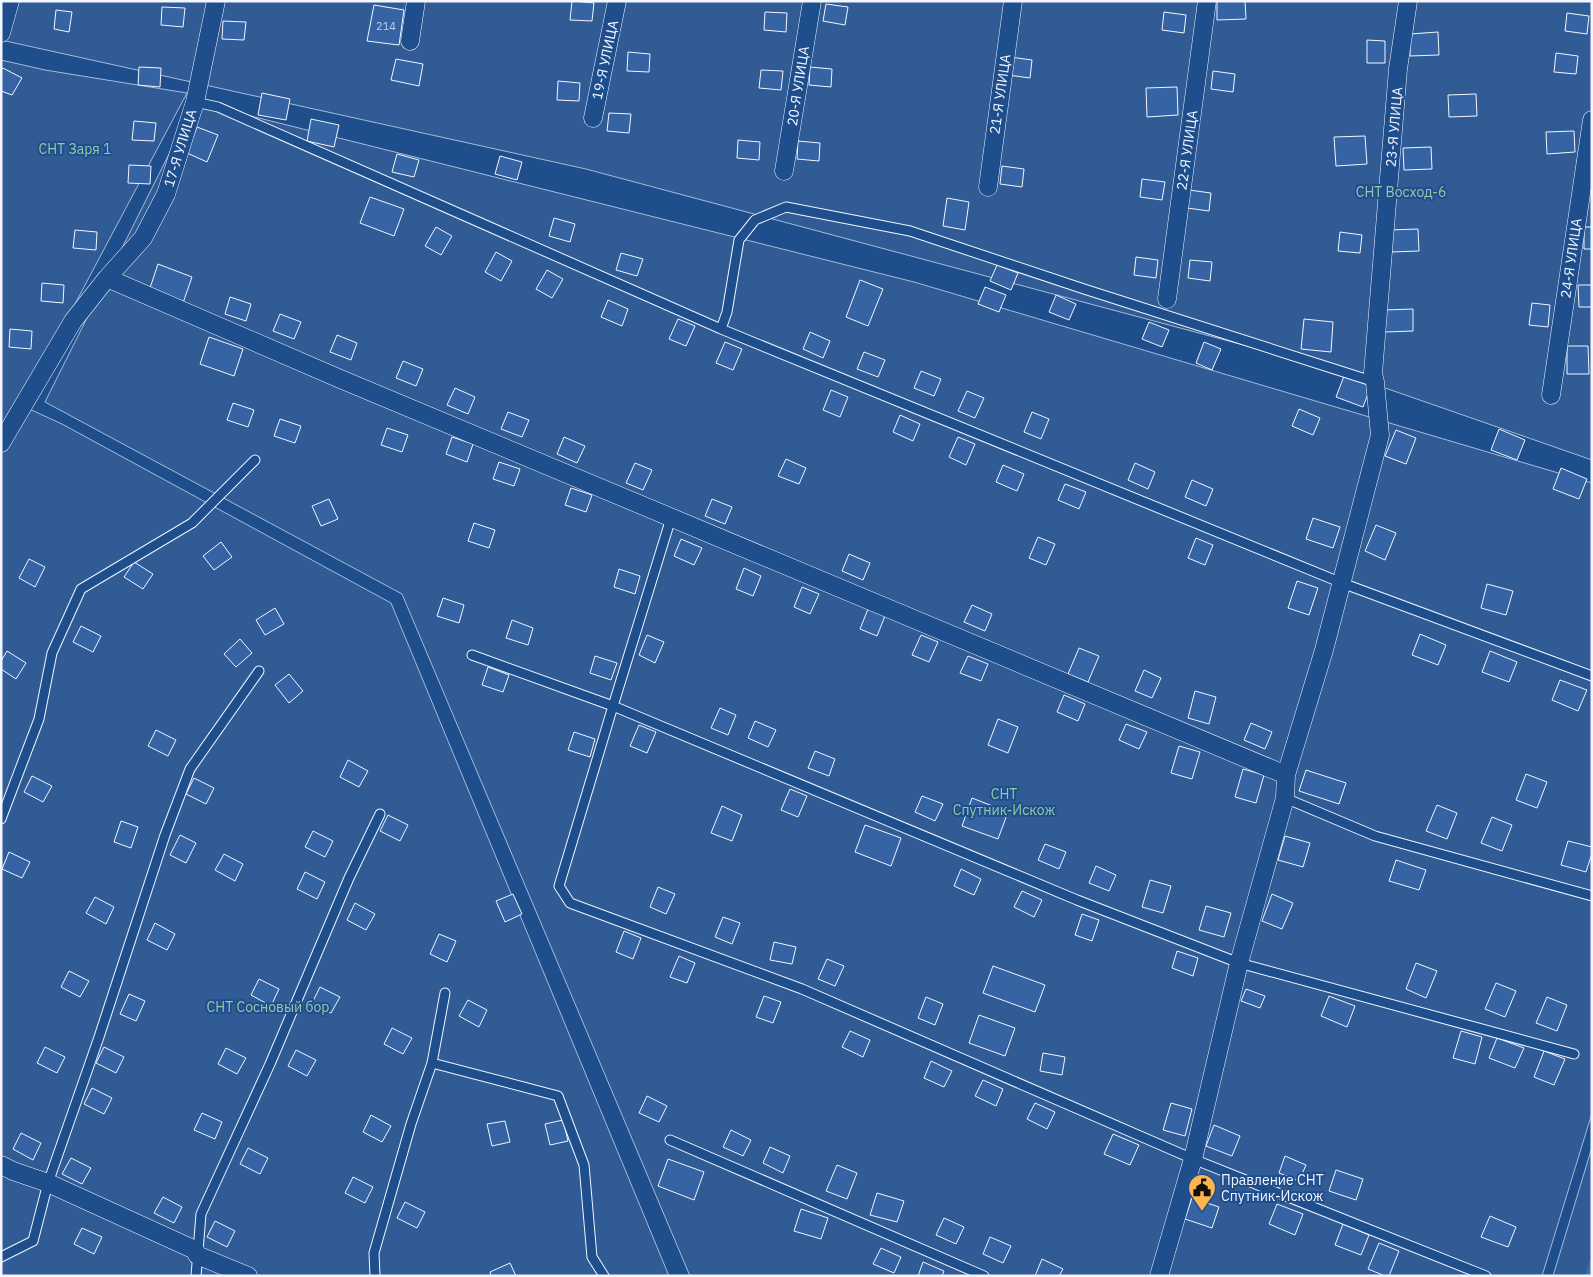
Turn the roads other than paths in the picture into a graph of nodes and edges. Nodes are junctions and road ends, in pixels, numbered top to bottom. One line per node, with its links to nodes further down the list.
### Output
1 (10, 1): 9 (street)
2 (216, 1): 11 (street, 17-Я УЛИЦА)
3 (416, 1): 10 (street)
4 (617, 1): 12 (street, 19-Я УЛИЦА)
5 (812, 1): 14 (street, 20-Я УЛИЦА)
6 (1013, 1): 15 (street, 21-Я УЛИЦА)
7 (1208, 1): 17 (street, 22-Я УЛИЦА)
8 (1408, 1): 19 (street, 23-Я УЛИЦА)
9 (1, 33)
10 (410, 41)
11 (195, 102): 16 (street, 17-Я УЛИЦА); 18 (lane)
12 (593, 118)
13 (1592, 120): 20 (street, 24-Я УЛИЦА)
14 (784, 171)
15 (988, 187)
16 (107, 278): 21 (street, 17-Я УЛИЦА); 23 (street)
17 (1167, 299)
18 (721, 330): 19 (lane); 24 (lane)
19 (1374, 378): 24 (street, 23-Я УЛИЦА)
20 (1551, 395)
21 (1, 443)
22 (255, 460): 32 (lane)
23 (671, 518): 28 (lane); 29 (street)
24 (1342, 583): 27 (lane); 29 (street, 23-Я УЛИЦА)
25 (472, 655): 28 (lane)
26 (259, 671): 41 (lane)
27 (1592, 676)
28 (613, 706): 34 (lane); 39 (lane)
29 (1286, 775): 30 (street, 23-Я УЛИЦА)
30 (1285, 798): 33 (lane); 34 (street, 23-Я УЛИЦА)
31 (380, 814): 42 (lane)
32 (1, 819)
33 (1592, 896)
34 (1238, 962): 36 (lane); 39 (street, 23-Я УЛИЦА)
35 (445, 993): 37 (lane)
36 (1574, 1054)
37 (432, 1063): 46 (lane); 47 (lane)
38 (670, 1140): 48 (lane)
39 (1193, 1159): 49 (street, 23-Я УЛИЦА); 50 (lane)
40 (1, 1165): 41 (street)
41 (48, 1183): 42 (street); 43 (lane)
42 (197, 1255): 44 (lane); 45 (street)
43 (1, 1257)
44 (196, 1276)
45 (248, 1276)
46 (375, 1276)
47 (604, 1276)
48 (984, 1276)
49 (1159, 1276)
50 (1486, 1276)

